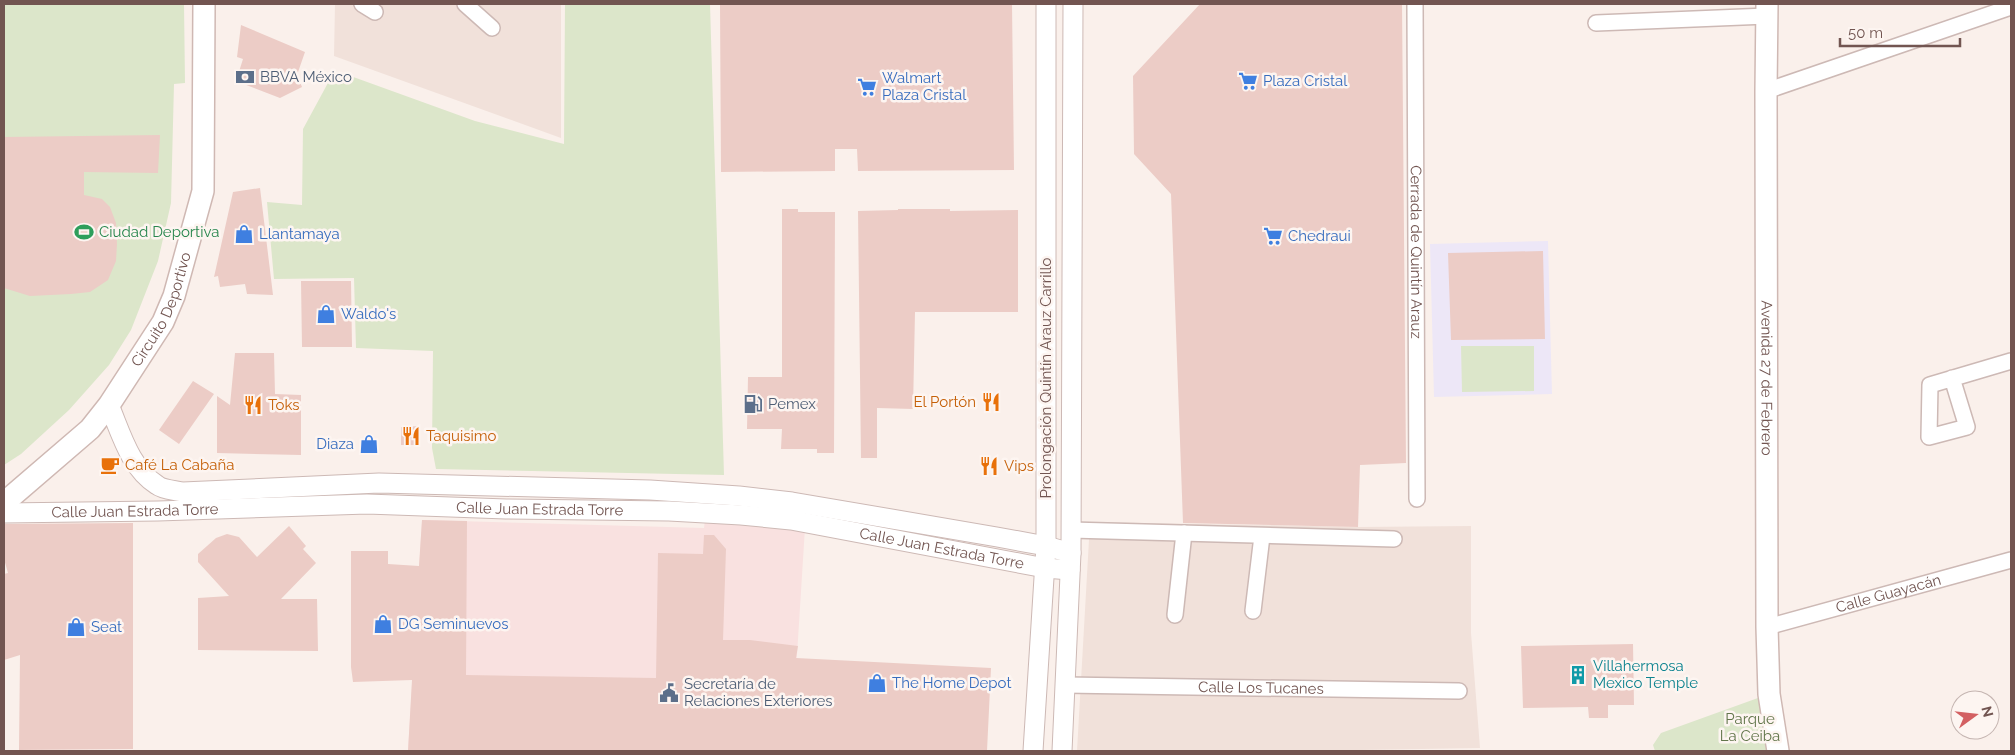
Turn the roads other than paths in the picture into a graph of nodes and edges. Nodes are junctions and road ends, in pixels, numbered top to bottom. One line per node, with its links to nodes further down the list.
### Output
1 (204, 4): 15 (main road, Circuito Deportivo)
2 (465, 4): 9 (street)
3 (1046, 4): 14 (street, Prolongación Quintín Arauz Carrillo)
4 (1073, 4): 13 (street, Prolongación Quintín Arauz Carrillo)
5 (1415, 4): 17 (street, Cerrada de Quintín Arauz)
6 (2011, 7): 10 (street)
7 (1767, 10): 8 (street); 10 (main road, Avenida 27 de Febrero)
8 (1596, 22)
9 (492, 28)
10 (1766, 91): 31 (main road, Avenida 27 de Febrero)
11 (2011, 361): 12 (street)
12 (1952, 378)
13 (1072, 384): 14 (street); 21 (street, Prolongación Quintín Arauz Carrillo)
14 (1046, 385): 25 (street, Prolongación Quintín Arauz Carrillo)
15 (109, 405): 16 (street, Calle Juan Estrada Torre); 18 (main road, Circuito Deportivo)
16 (325, 485): 19 (street); 25 (street, Calle Juan Estrada Torre)
17 (1417, 499)
18 (4, 503)
19 (324, 506): 20 (street, Calle Juan Estrada Torre); 28 (street, Calle Juan Estrada Torre)
20 (4, 513)
21 (1071, 530): 22 (street); 27 (street, Prolongación Quintín Arauz Carrillo)
22 (1184, 533): 23 (street); 30 (street)
23 (1262, 536): 24 (street); 29 (street)
24 (1394, 539)
25 (1046, 546): 27 (street, Calle Juan Estrada Torre); 28 (street, Prolongación Quintín Arauz Carrillo)
26 (2011, 560): 31 (street, Calle Guayacán)
27 (1071, 562): 28 (street, Calle Juan Estrada Torre); 32 (street, Prolongación Quintín Arauz Carrillo)
28 (1045, 568): 34 (street, Prolongación Quintín Arauz Carrillo)
29 (1253, 611)
30 (1175, 615)
31 (1767, 627): 36 (main road, Avenida 27 de Febrero)
32 (1065, 685): 33 (street, Calle Los Tucanes); 35 (street, Prolongación Quintín Arauz Carrillo)
33 (1458, 691)
34 (1034, 751)
35 (1062, 751)
36 (1778, 751)

